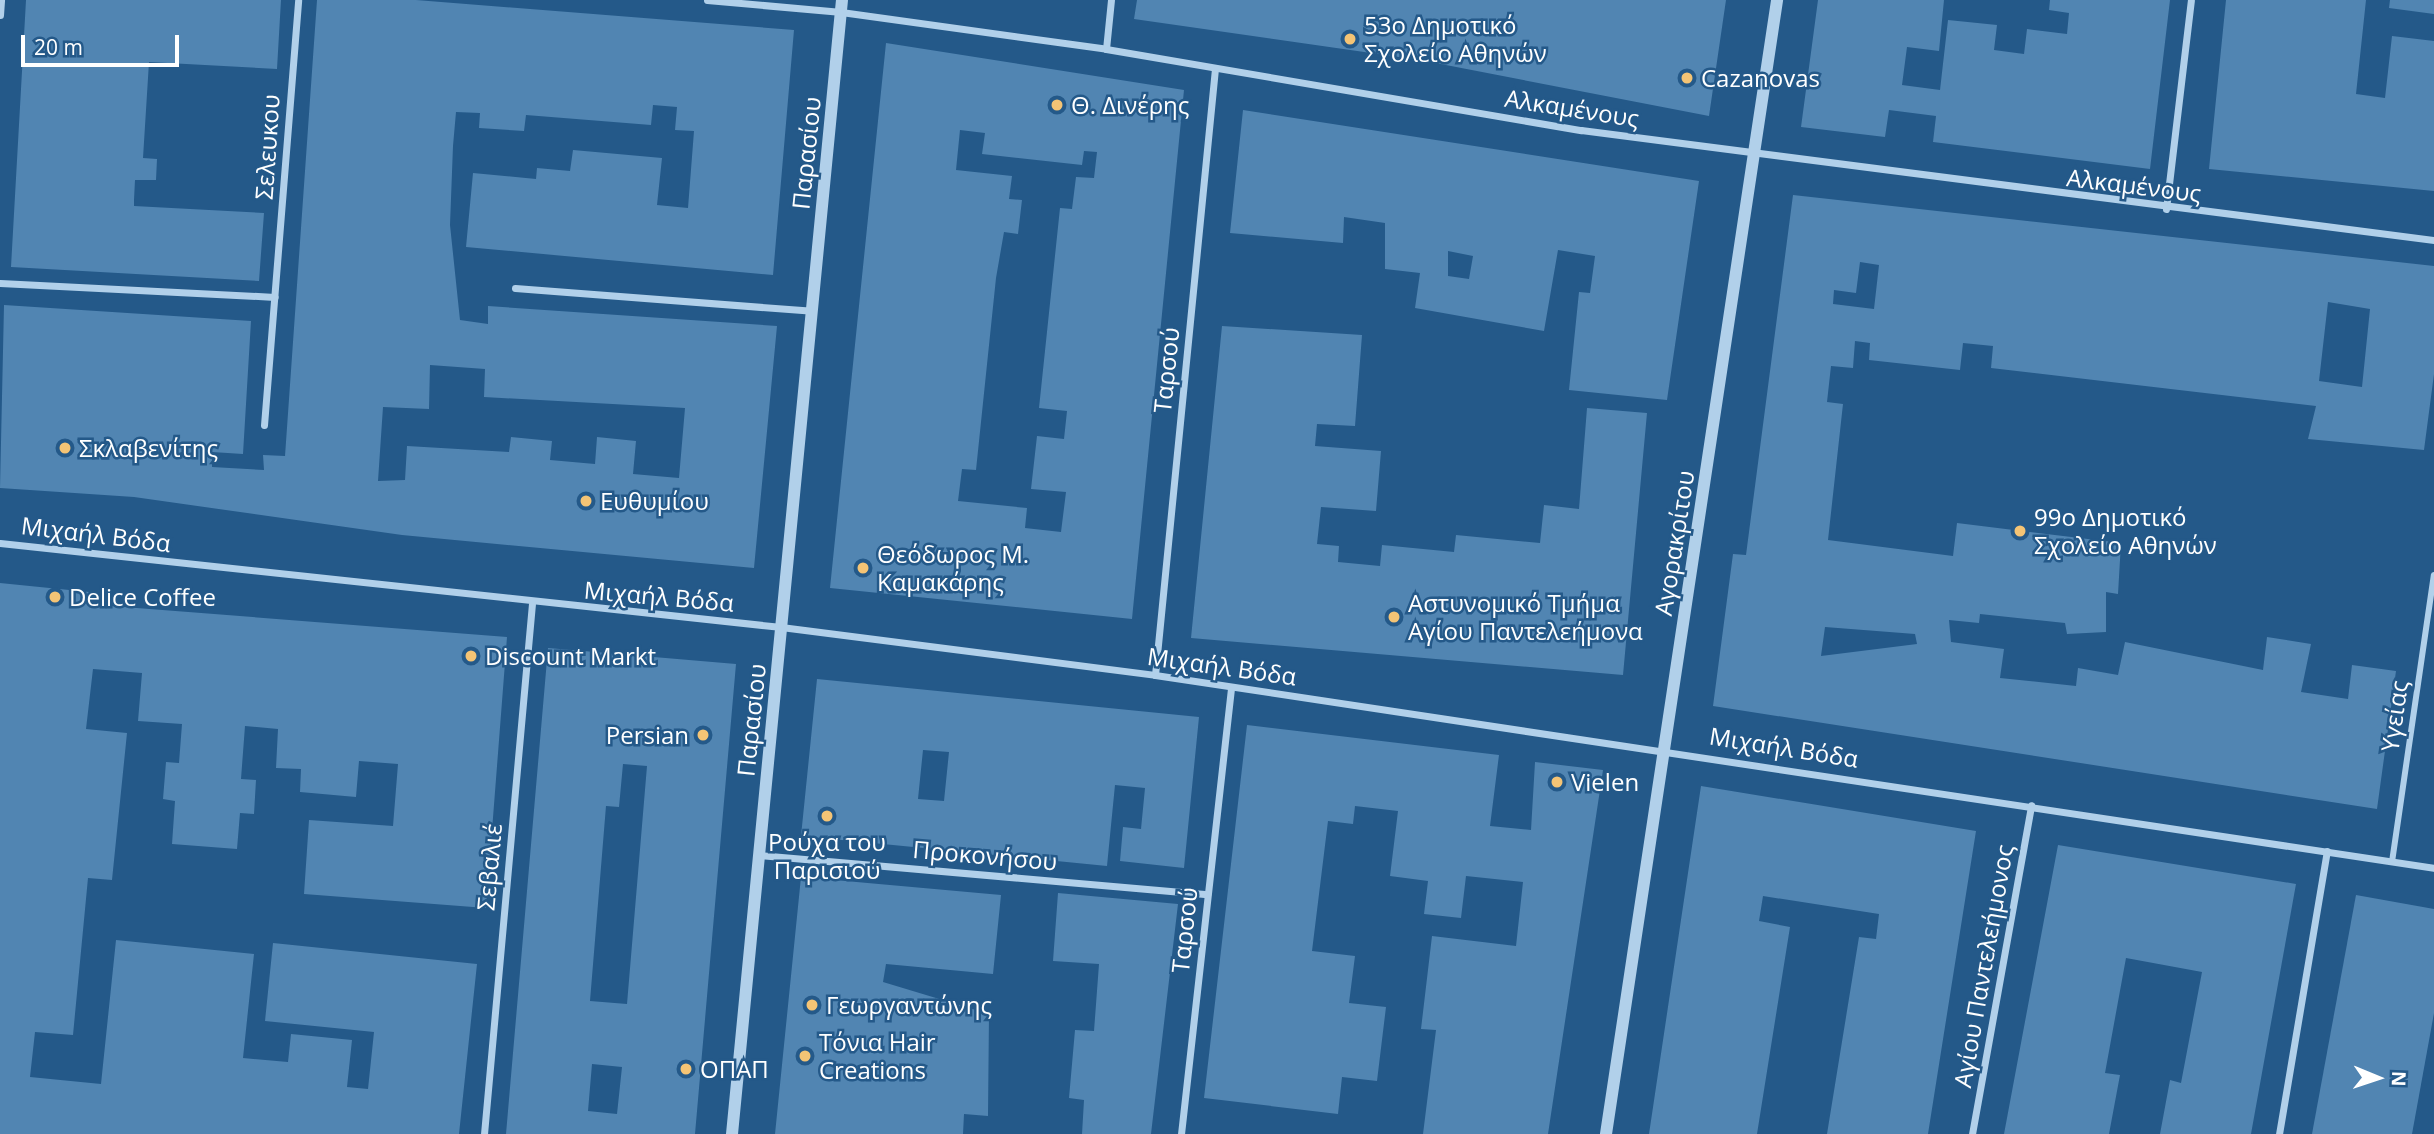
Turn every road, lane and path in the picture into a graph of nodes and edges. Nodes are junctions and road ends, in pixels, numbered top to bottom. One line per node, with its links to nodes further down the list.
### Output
1 (1, 0): 8 (street)
2 (298, 0): 16 (street, Σελευκου)
3 (707, 0): 7 (street, Αλκαμένους)
4 (1111, 0): 9 (street)
5 (1777, 0): 11 (street, Αγορακρίτου)
6 (2191, 0): 12 (street)
7 (841, 6): 9 (street, Αλκαμένους); 17 (street, Παρασίου)
8 (0, 15)
9 (1106, 49): 10 (street, Αλκαμένους)
10 (1215, 68): 11 (street, Αλκαμένους); 23 (street, Ταρσού)
11 (1754, 153): 12 (street, Αλκαμένους); 25 (street, Αγορακρίτου)
12 (2166, 209): 13 (street, Αλκαμένους)
13 (2434, 240)
14 (0, 283): 16 (street)
15 (515, 288): 17 (street)
16 (275, 297): 18 (street, Σελευκου)
17 (812, 310): 22 (street, Παρασίου)
18 (264, 425)
19 (0, 543): 21 (street, Μιχαήλ Βόδα)
20 (2434, 575): 29 (street, Υγείας)
21 (532, 604): 22 (street, Μιχαήλ Βόδα); 32 (street, Σεβαλιέ)
22 (781, 627): 23 (street, Μιχαήλ Βόδα); 28 (street, Παρασίου)
23 (1155, 675): 24 (street, Μιχαήλ Βόδα)
24 (1231, 688): 25 (street, Μιχαήλ Βόδα); 31 (street, Ταρσού)
25 (1664, 748): 26 (street, Μιχαήλ Βόδα); 35 (street, Αγορακρίτου)
26 (2031, 806): 27 (street, Μιχαήλ Βόδα); 36 (street, Αγίου Παντελεήμονος)
27 (2328, 851): 29 (street, Μιχαήλ Βόδα); 37 (street)
28 (759, 855): 31 (street, Προκονήσου); 33 (street, Παρασίου)
29 (2392, 862): 30 (street, Μιχαήλ Βόδα)
30 (2434, 868)
31 (1207, 894): 34 (street, Ταρσού)
32 (484, 1134)
33 (732, 1134)
34 (1181, 1134)
35 (1606, 1134)
36 (1972, 1134)
37 (2279, 1134)

